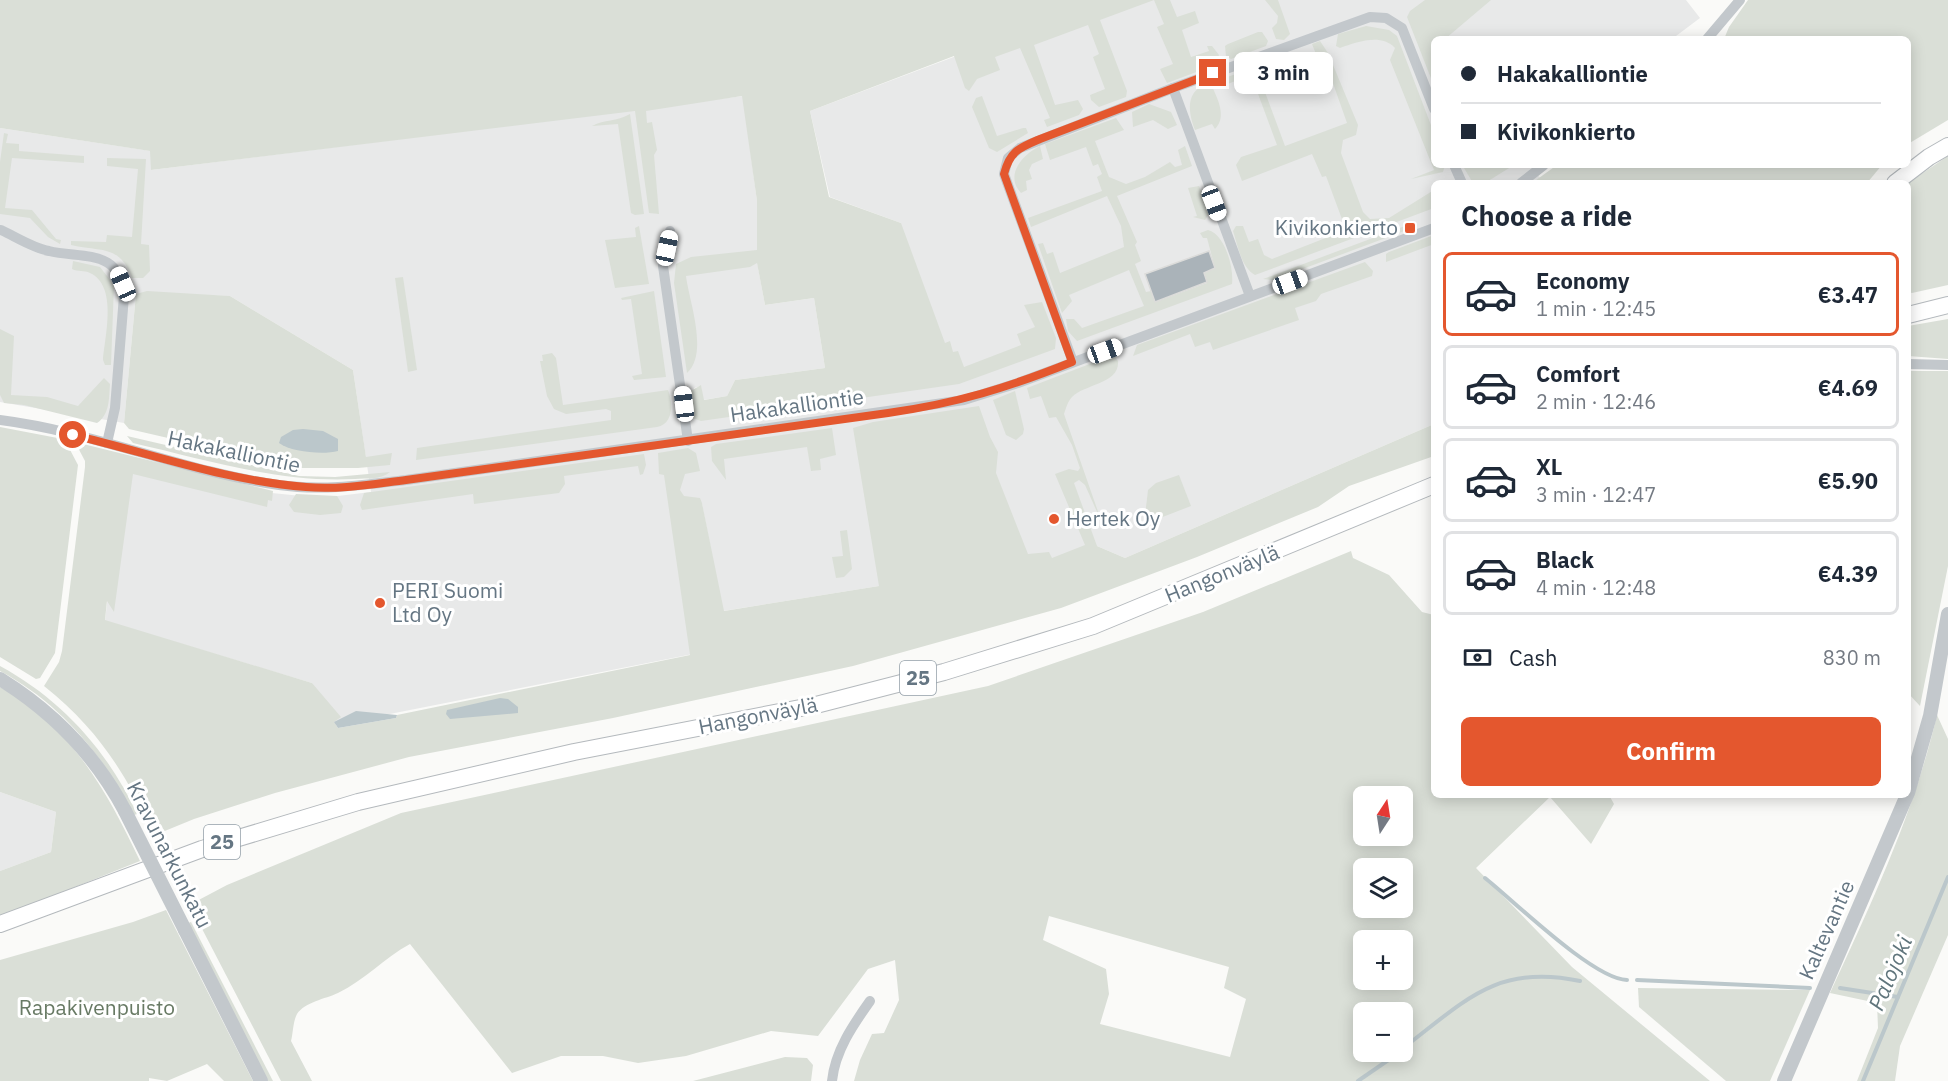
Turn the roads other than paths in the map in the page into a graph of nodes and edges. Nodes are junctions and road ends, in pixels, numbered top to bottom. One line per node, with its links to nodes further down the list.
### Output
1 (1740, 0): 2 (street)
2 (1710, 36)
3 (1173, 88): 4 (street); 12 (street); 15 (street)
4 (1431, 101)
5 (1948, 146): 8 (highway)
6 (1540, 168): 7 (street)
7 (1525, 180)
8 (1899, 180)
9 (1431, 229): 12 (street, Hakakalliontie)
10 (1, 230): 20 (street)
11 (670, 231): 19 (street)
12 (1250, 296): 15 (street, Hakakalliontie)
13 (1948, 305): 14 (highway)
14 (1911, 314)
15 (1072, 362): 19 (street, Hakakalliontie)
16 (1911, 364): 17 (street)
17 (1948, 365)
18 (0, 420): 20 (street, Hakakalliontie)
19 (688, 441): 20 (street, Hakakalliontie)
20 (107, 443)
21 (1431, 486): 26 (highway, Hangonväylä / 25)
22 (1948, 614): 24 (street, Kaltevantie)
23 (0, 679): 30 (street, Kravunarkunkatu, bridge)
24 (1911, 783)
25 (1906, 798): 32 (street, Kaltevantie)
26 (68, 899): 27 (highway, Hangonväylä / 25); 28 (highway, Hangonväylä / 25)
27 (0, 924)
28 (0, 932)
29 (870, 1001): 31 (street)
30 (261, 1081)
31 (832, 1081)
32 (1784, 1081)

